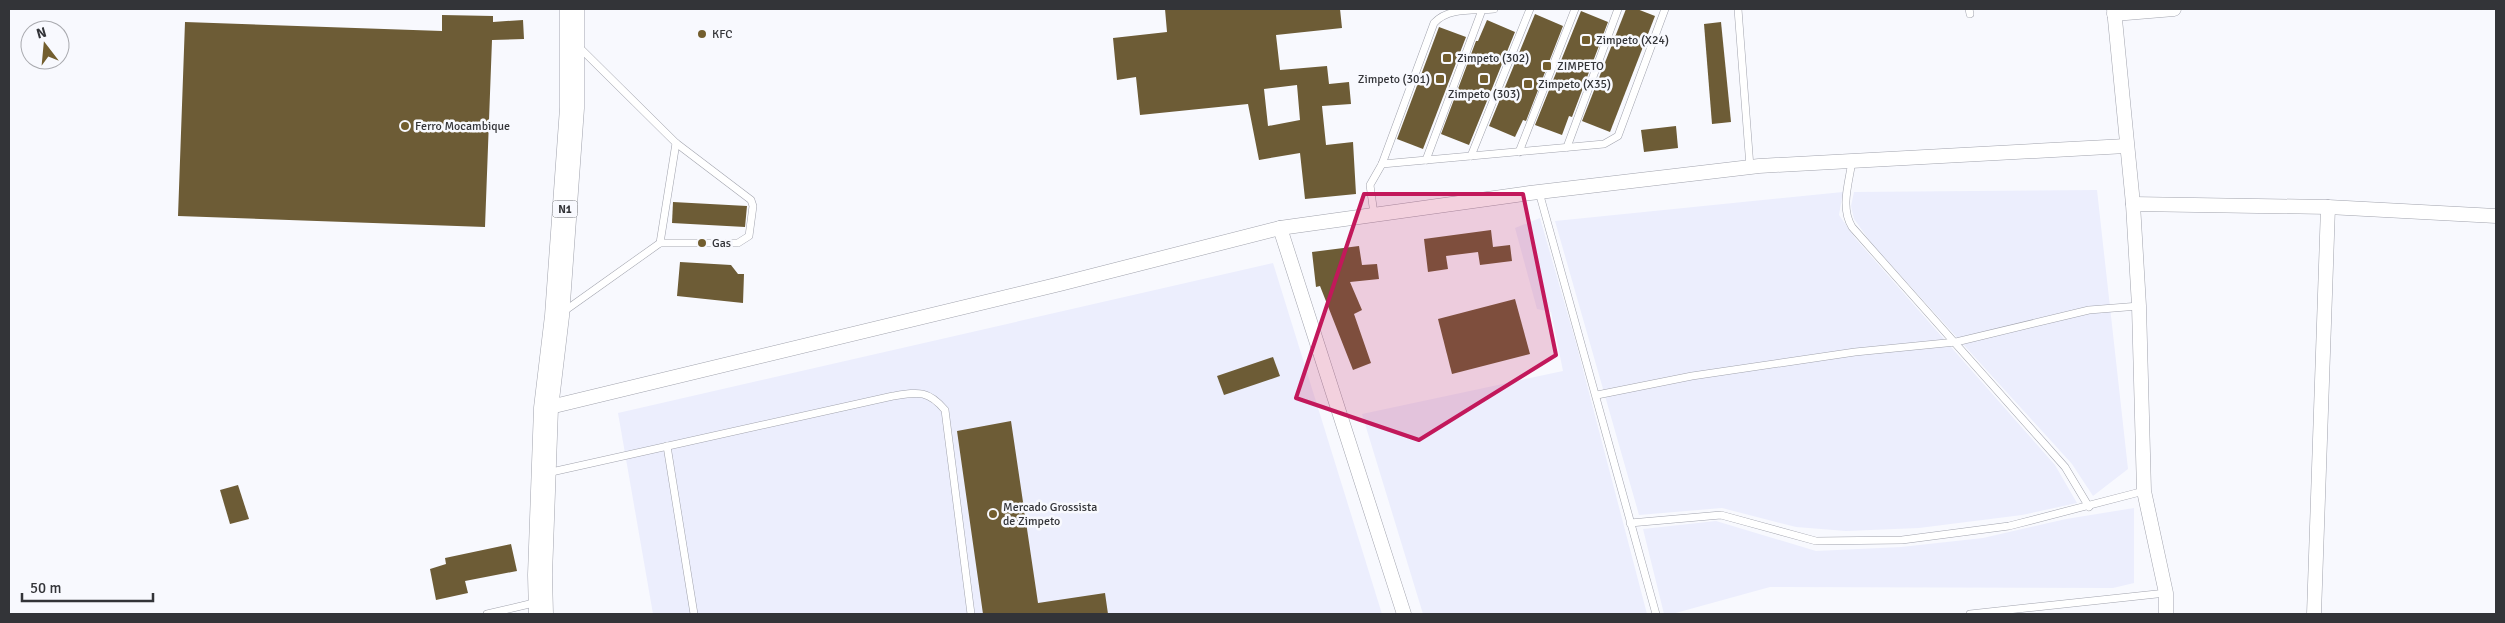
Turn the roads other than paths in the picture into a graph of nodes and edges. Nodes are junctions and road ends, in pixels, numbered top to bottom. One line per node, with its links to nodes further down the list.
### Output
1 (572, 9): 11 (highway, N1)
2 (1494, 9): 9 (lane)
3 (1530, 9): 16 (lane)
4 (1575, 9): 15 (lane)
5 (1618, 9): 14 (lane)
6 (1665, 9): 14 (lane)
7 (1738, 9): 20 (lane)
8 (2174, 9): 10 (street)
9 (1482, 10): 17 (lane); 19 (lane)
10 (2114, 11): 13 (street)
11 (573, 41): 12 (lane); 29 (highway, N1)
12 (676, 143): 27 (lane); 27 (lane)
13 (2126, 146): 18 (street); 22 (street)
14 (1567, 147): 15 (lane)
15 (1519, 152): 16 (lane)
16 (1471, 156): 17 (lane)
17 (1426, 160): 19 (lane)
18 (1852, 161): 20 (street); 30 (lane)
19 (1382, 164): 24 (lane)
20 (1750, 167): 21 (street)
21 (1539, 192): 24 (street); 31 (lane)
22 (2133, 204): 23 (street); 28 (street)
23 (2328, 207): 25 (street); 47 (street)
24 (1374, 214): 26 (street)
25 (2496, 216)
26 (1280, 228): 32 (street); 43 (street)
27 (660, 243): 29 (lane)
28 (2139, 306): 30 (lane); 35 (street)
29 (557, 316): 32 (highway, N1)
30 (1956, 342): 31 (lane); 36 (lane)
31 (1597, 396): 37 (lane)
32 (546, 408): 34 (highway, N1)
33 (667, 446): 34 (lane); 41 (lane); 42 (lane)
34 (544, 474): 39 (highway, N1)
35 (2144, 491): 36 (lane); 38 (street)
36 (2089, 507): 37 (lane)
37 (1630, 523): 44 (lane)
38 (2166, 593): 45 (lane); 46 (street)
39 (541, 608): 40 (lane)
40 (487, 614)
41 (694, 614)
42 (971, 614)
43 (1404, 614)
44 (1656, 614)
45 (1970, 614)
46 (2166, 614)
47 (2314, 614)

